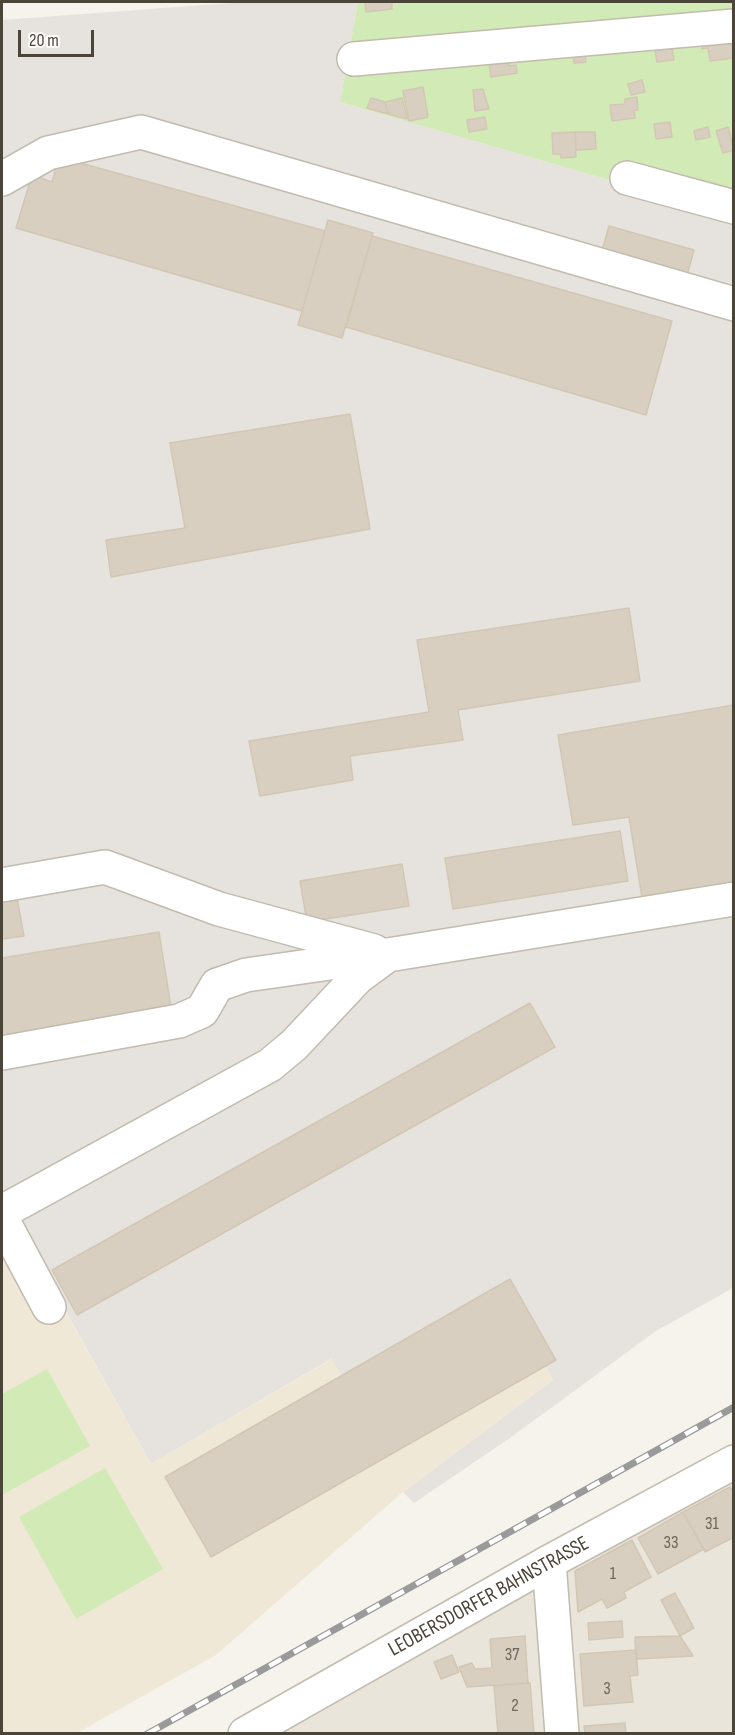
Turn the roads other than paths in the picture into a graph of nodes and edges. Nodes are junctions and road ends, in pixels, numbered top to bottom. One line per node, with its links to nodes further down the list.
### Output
1 (734, 26): 2 (street)
2 (354, 59)
3 (627, 178): 5 (street)
4 (2, 179): 6 (street)
5 (734, 207)
6 (734, 304)
7 (2, 885): 9 (street)
8 (734, 899): 9 (street)
9 (388, 955): 10 (street); 11 (street)
10 (2, 1053)
11 (2, 1212)
12 (2, 1219): 13 (street)
13 (49, 1307)
14 (734, 1462): 15 (street, LEOBERSDORFER BAHNSTRASSE)
15 (549, 1562): 16 (street, LEOBERSDORFER BAHNSTRASSE); 17 (street)
16 (245, 1734)
17 (562, 1734)

